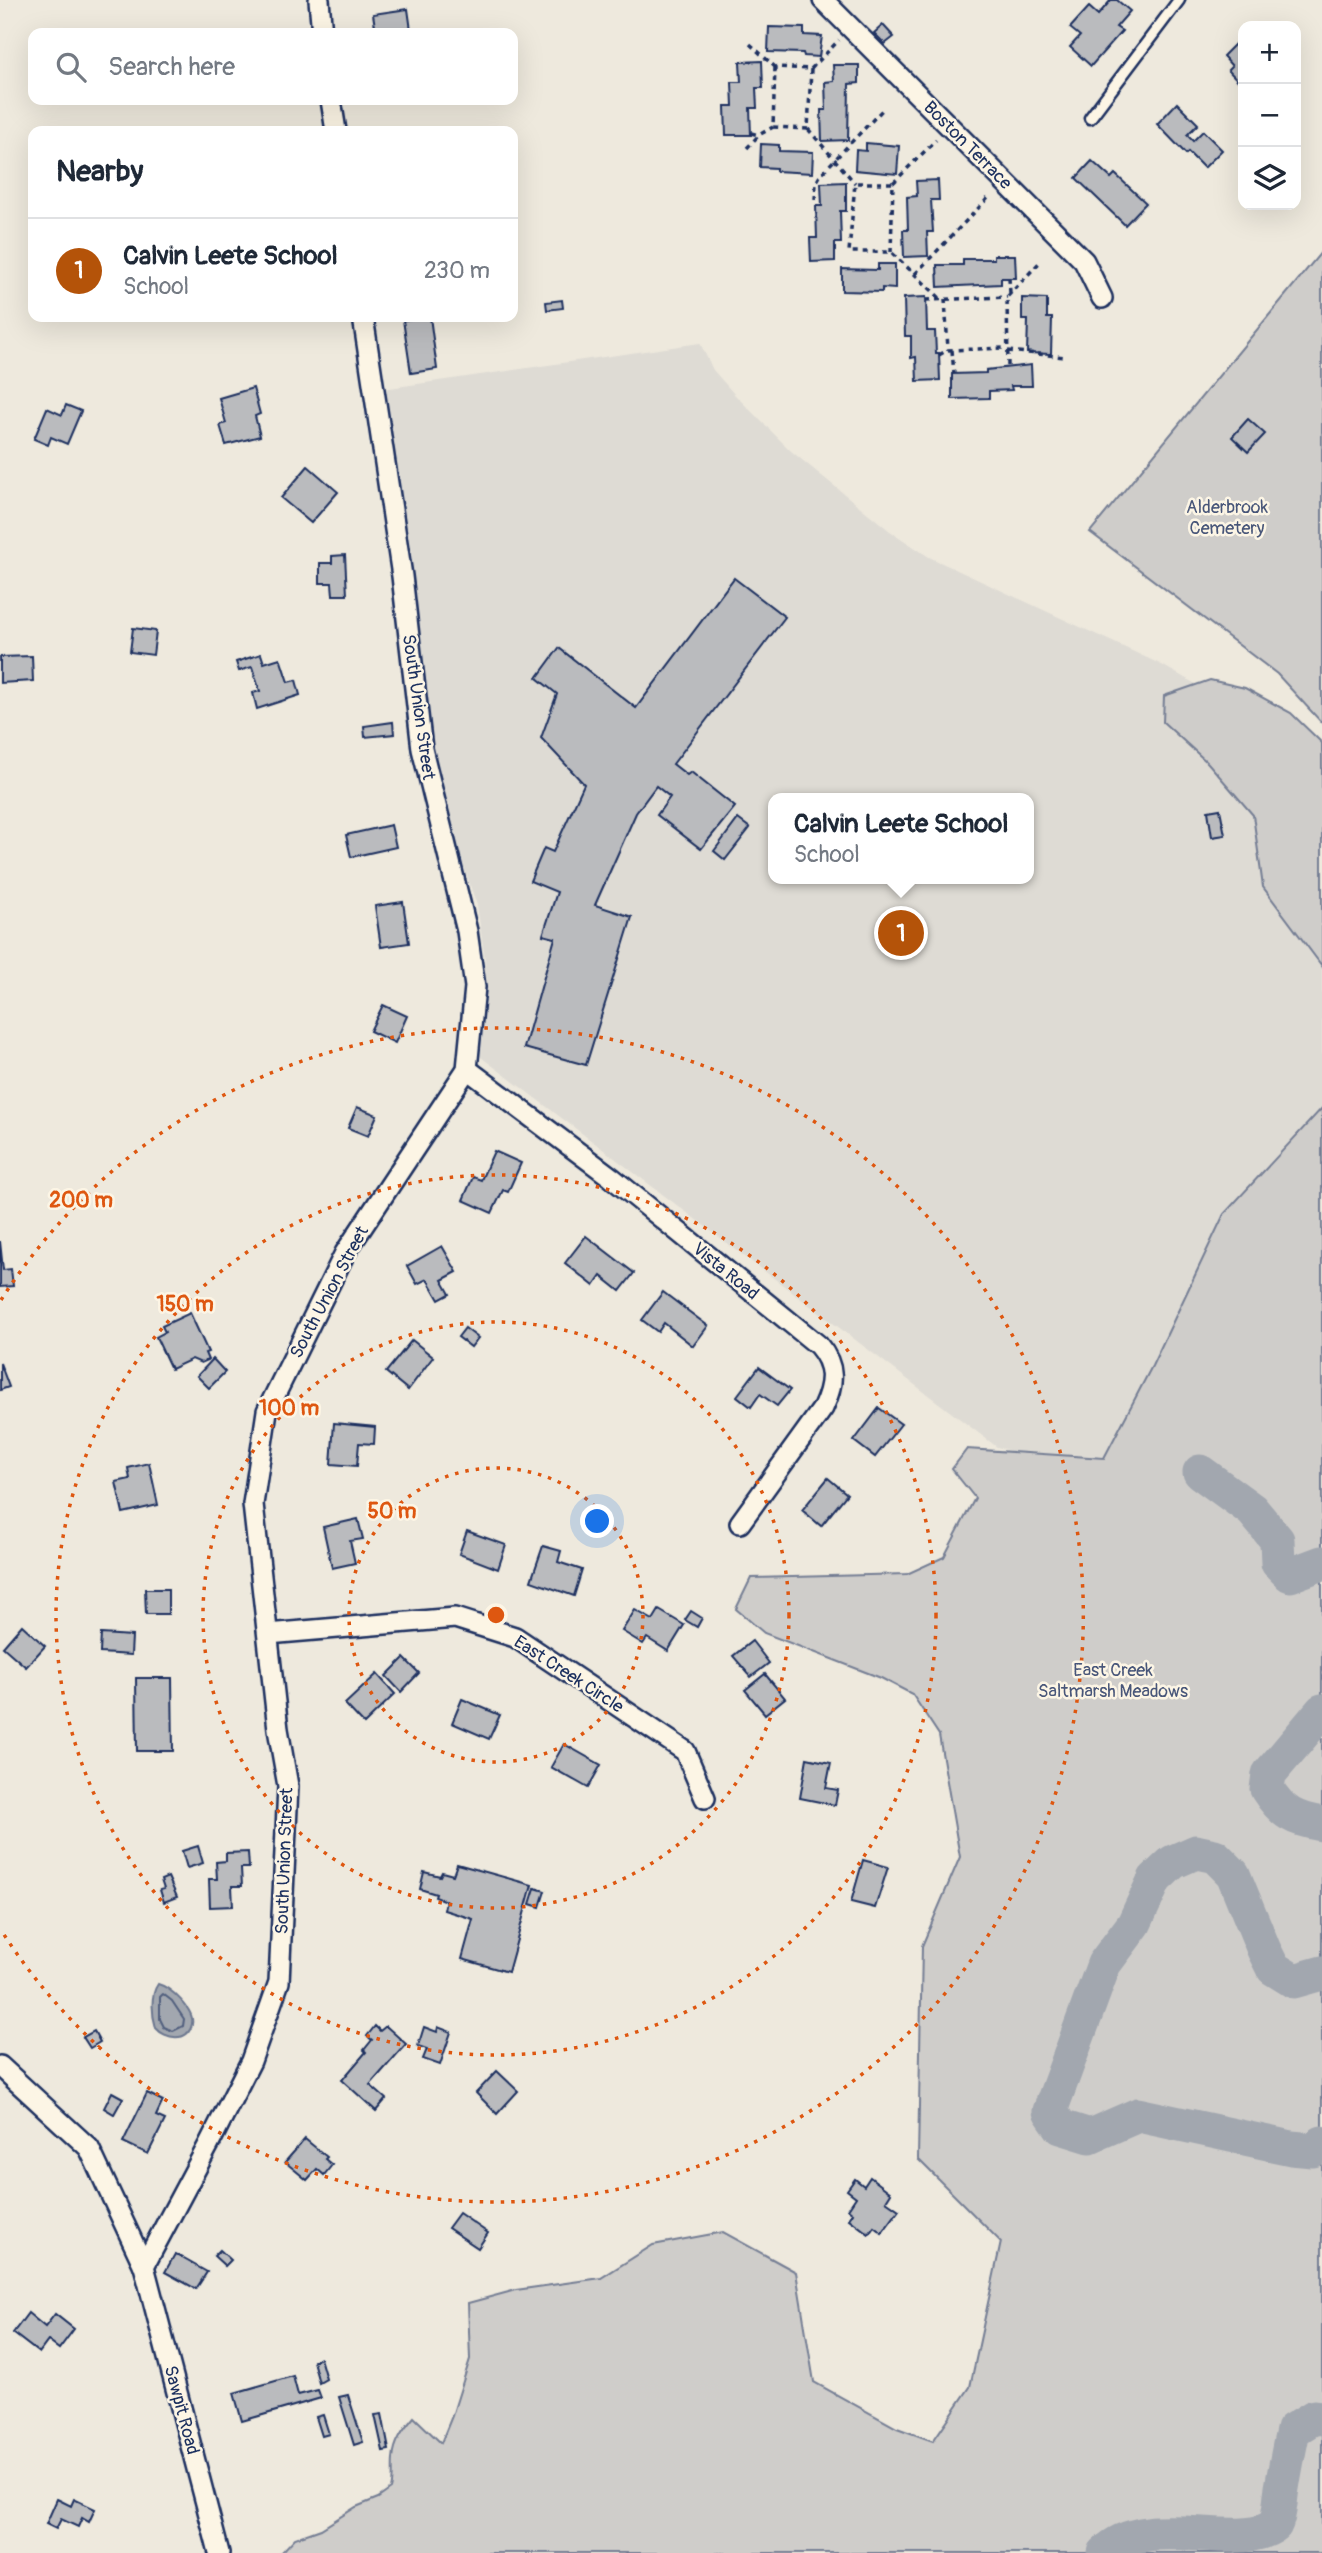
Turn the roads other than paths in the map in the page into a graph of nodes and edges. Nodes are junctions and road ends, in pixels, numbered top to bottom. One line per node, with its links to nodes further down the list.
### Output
1 (318, 0): 4 (street)
2 (823, 0): 8 (street, Boston Terrace)
3 (1179, 0): 6 (lane)
4 (321, 28)
5 (332, 105): 7 (street)
6 (1090, 118)
7 (335, 126)
8 (1102, 298)
9 (364, 322): 10 (street, South Union Street)
10 (467, 1069): 11 (street, Vista Road); 12 (street, South Union Street)
11 (740, 1523)
12 (268, 1634): 13 (street, East Creek Circle); 15 (street, South Union Street)
13 (705, 1798)
14 (0, 2066): 15 (street, Sawpit Road)
15 (144, 2266): 16 (street, Sawpit Road)
16 (219, 2553)

